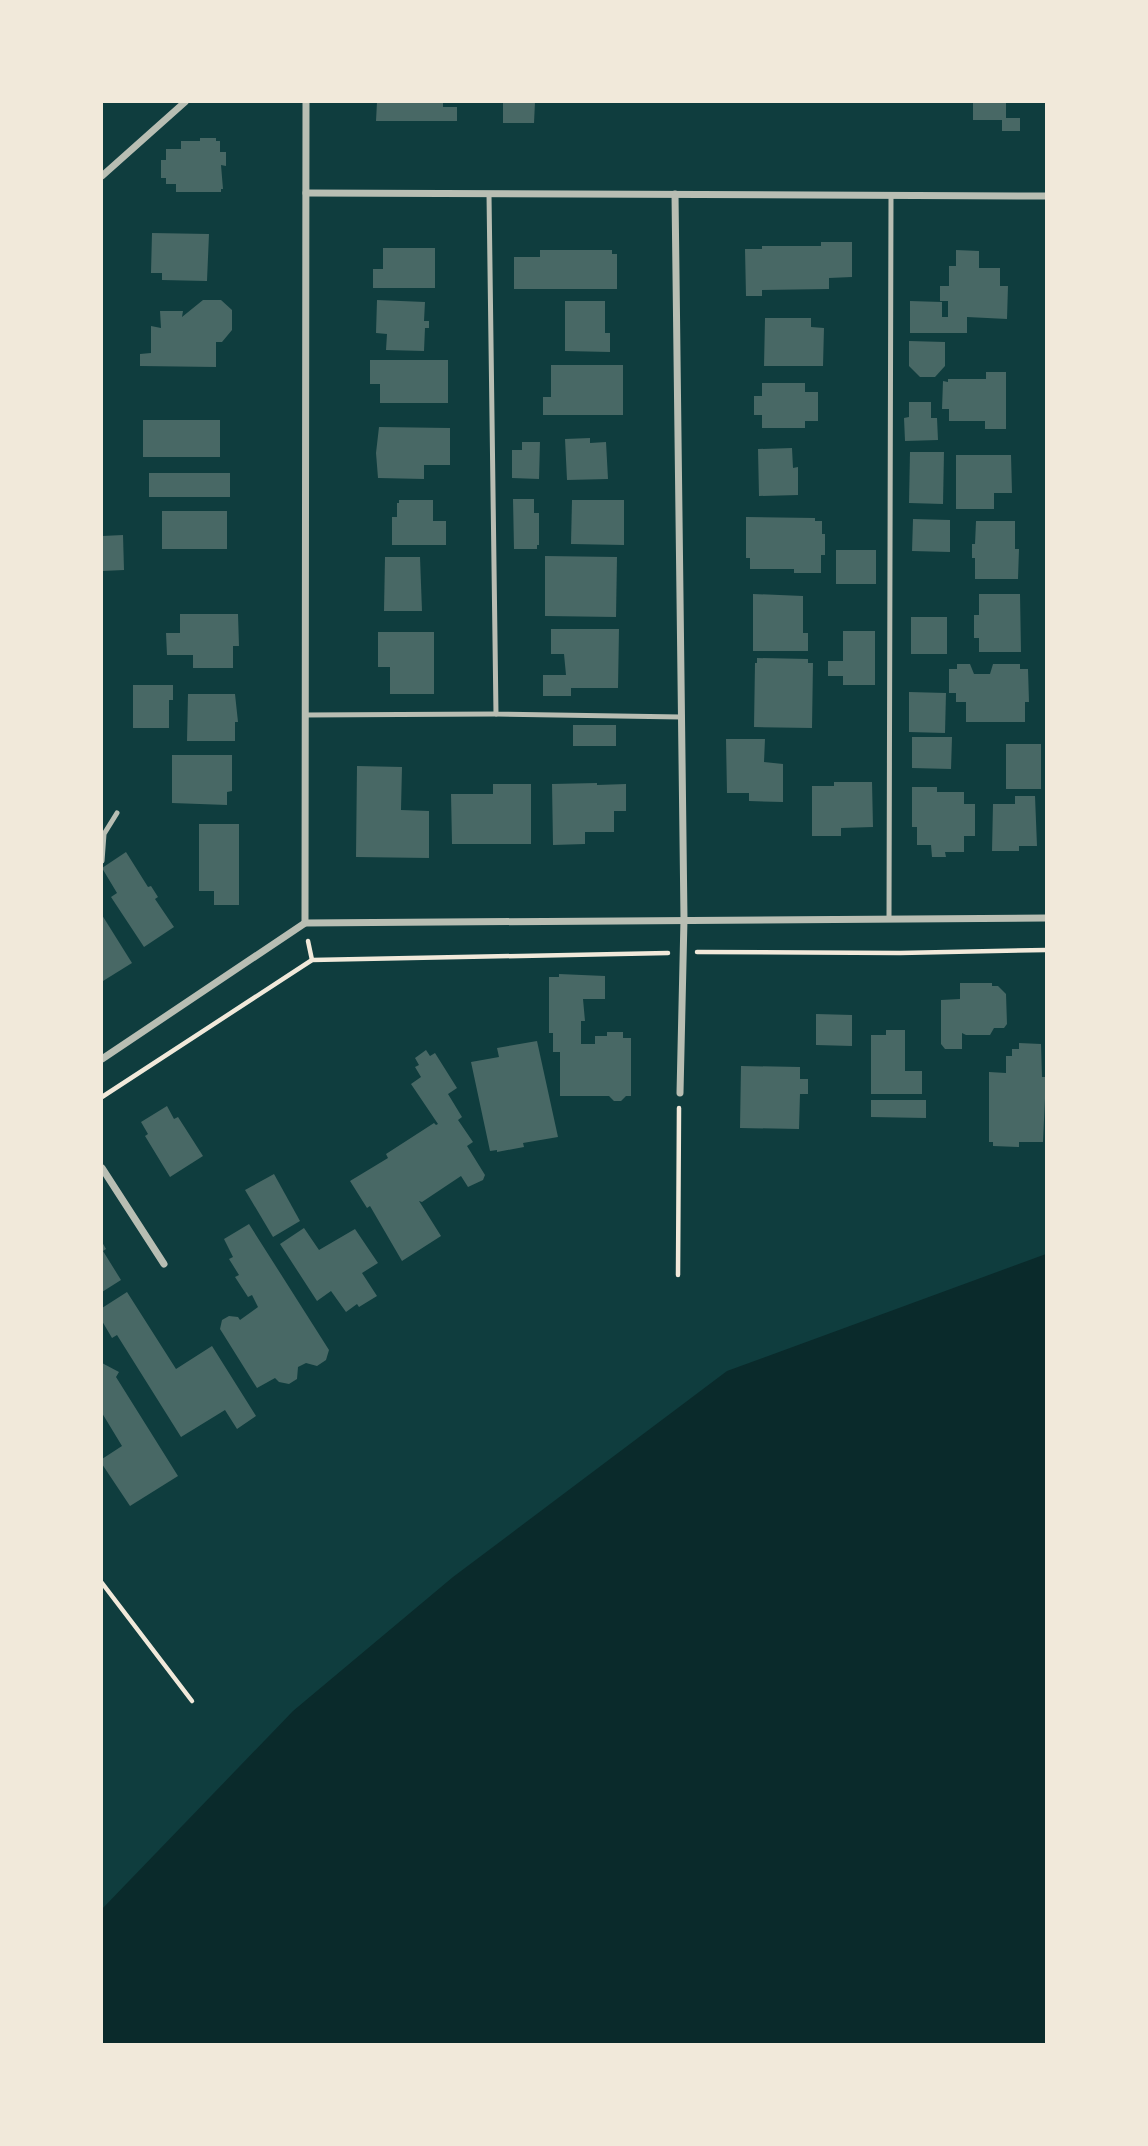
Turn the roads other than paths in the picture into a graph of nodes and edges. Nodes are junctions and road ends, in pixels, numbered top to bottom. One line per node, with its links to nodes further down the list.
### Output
1 (185, 102): 3 (street)
2 (306, 102): 4 (street)
3 (102, 176)
4 (306, 193): 5 (street); 10 (street)
5 (489, 194): 6 (street); 9 (lane)
6 (675, 194): 7 (street); 11 (street)
7 (891, 195): 8 (street); 16 (lane)
8 (1046, 196)
9 (496, 714): 10 (lane); 11 (lane)
10 (305, 715): 17 (street)
11 (681, 717): 15 (street)
12 (117, 813): 13 (lane)
13 (102, 861)
14 (1046, 918): 16 (street)
15 (684, 919): 16 (street); 17 (street); 19 (street)
16 (889, 919)
17 (305, 923): 18 (street)
18 (102, 1059)
19 (680, 1093)
20 (102, 1168): 21 (street)
21 (164, 1264)

